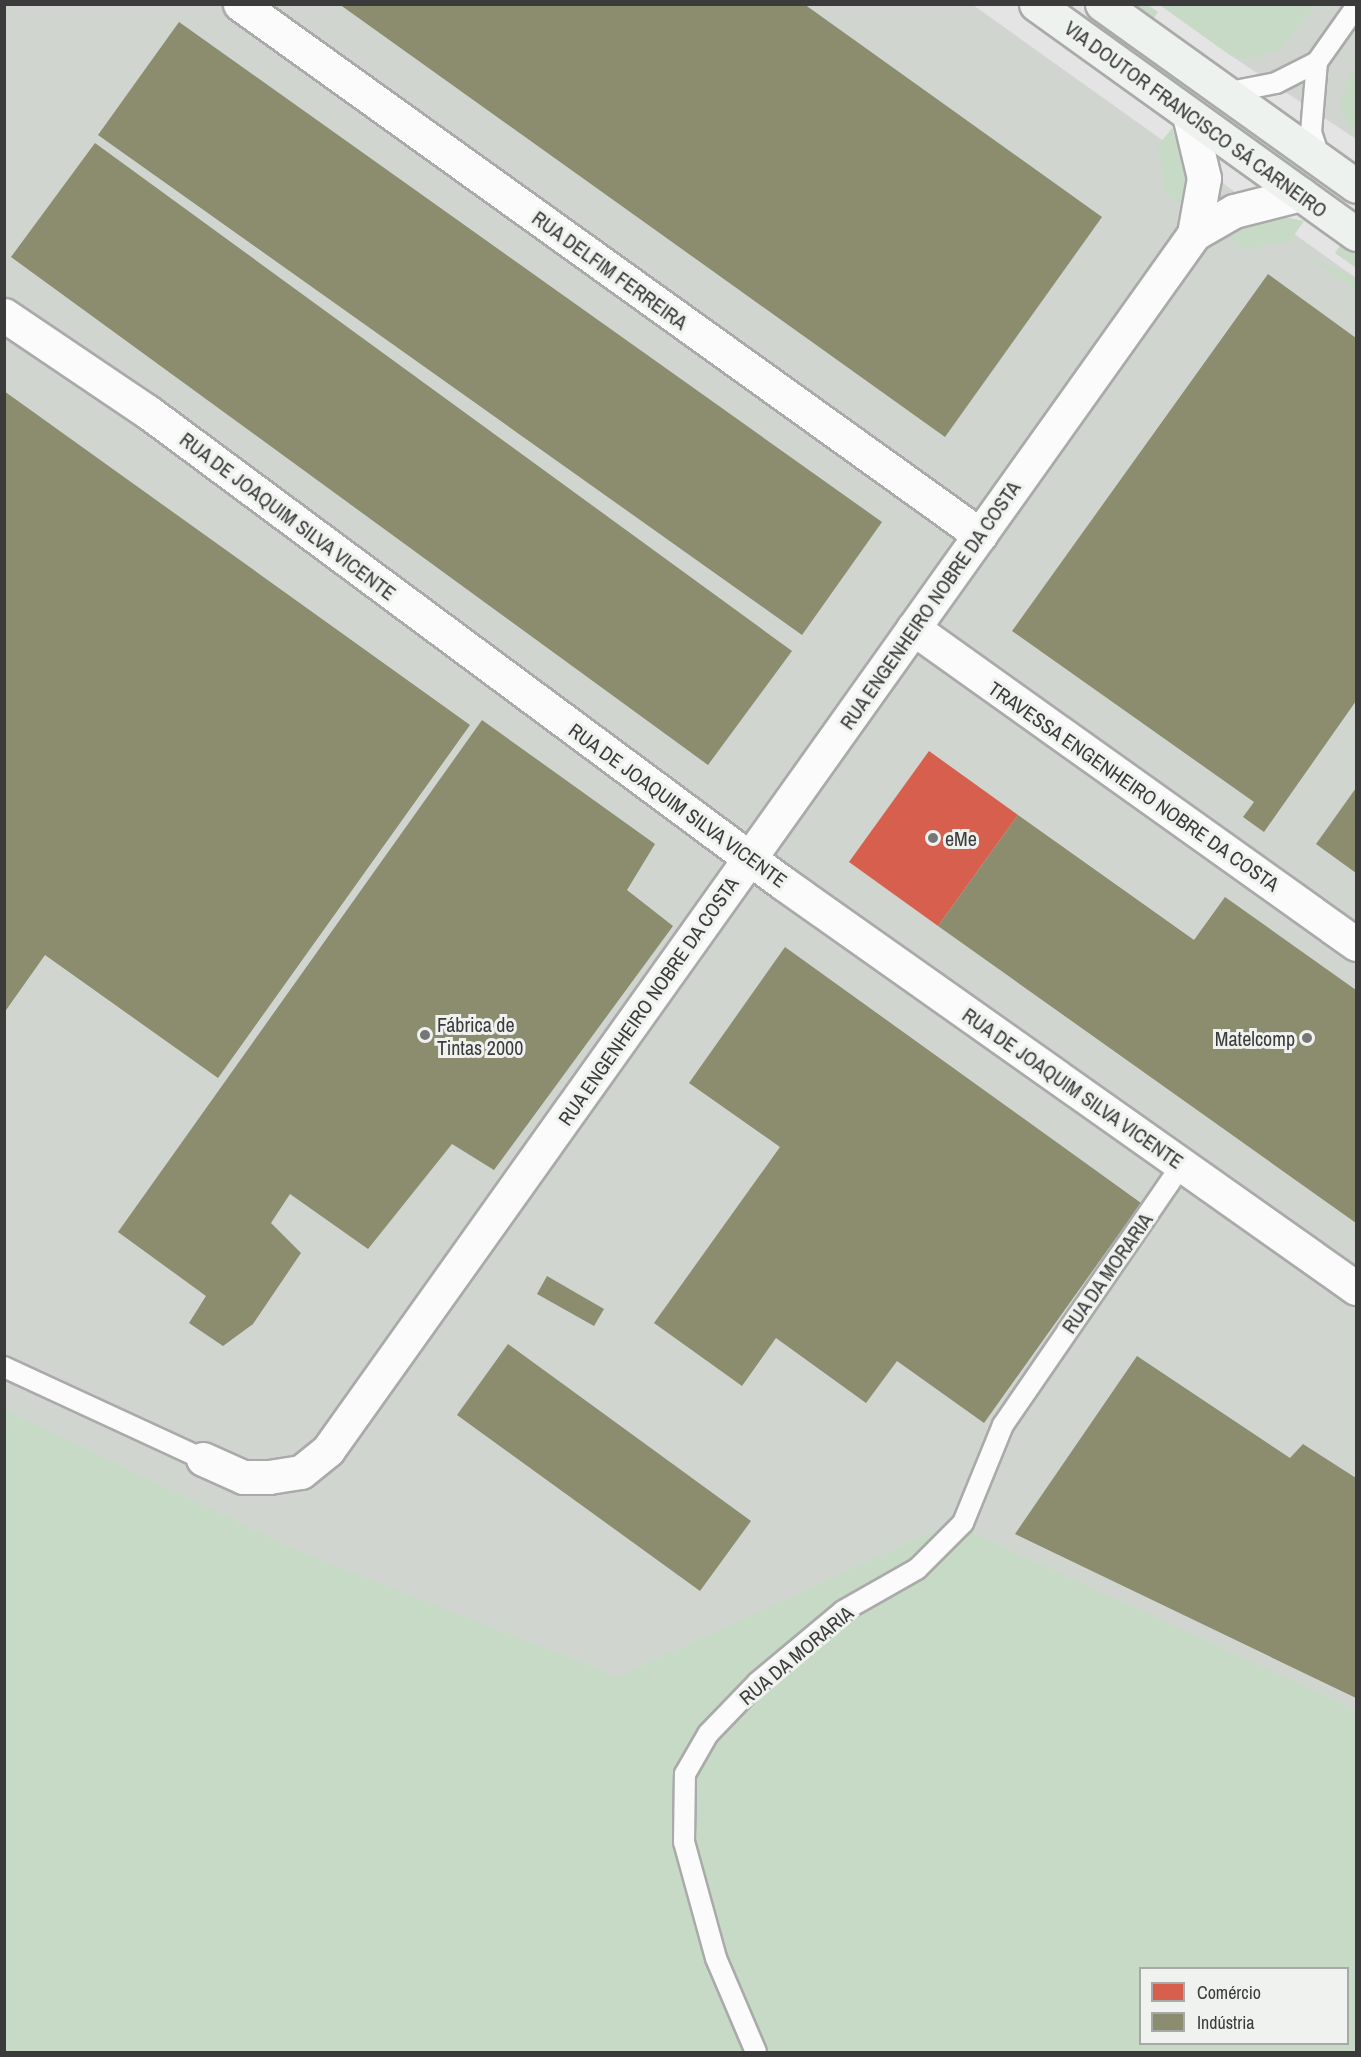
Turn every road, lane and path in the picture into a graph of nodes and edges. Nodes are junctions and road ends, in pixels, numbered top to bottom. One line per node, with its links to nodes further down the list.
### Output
1 (240, 4): 14 (street, RUA DELFIM FERREIRA)
2 (1036, 4): 7 (main road, VIA DOUTOR FRANCISCO SÁ CARNEIRO)
3 (1102, 4): 6 (main road, VIA DOUTOR FRANCISCO SÁ CARNEIRO)
4 (1356, 7): 5 (lane)
5 (1317, 62): 6 (lane); 8 (lane)
6 (1225, 93): 8 (main road, VIA DOUTOR FRANCISCO SÁ CARNEIRO)
7 (1189, 115): 10 (main road, VIA DOUTOR FRANCISCO SÁ CARNEIRO); 11 (street, RUA ENGENHEIRO NOBRE DA COSTA)
8 (1321, 161): 9 (main road, VIA DOUTOR FRANCISCO SÁ CARNEIRO)
9 (1356, 186)
10 (1301, 194): 11 (street, RUA ENGENHEIRO NOBRE DA COSTA); 12 (main road, VIA DOUTOR FRANCISCO SÁ CARNEIRO)
11 (1194, 234): 14 (street, RUA ENGENHEIRO NOBRE DA COSTA)
12 (1356, 234)
13 (4, 315): 16 (street, RUA DE JOAQUIM SILVA VICENTE)
14 (980, 535): 15 (street, RUA ENGENHEIRO NOBRE DA COSTA)
15 (912, 628): 16 (street, RUA ENGENHEIRO NOBRE DA COSTA); 17 (street, TRAVESSA ENGENHEIRO NOBRE DA COSTA)
16 (750, 858): 18 (street, RUA DE JOAQUIM SILVA VICENTE); 21 (street, RUA ENGENHEIRO NOBRE DA COSTA)
17 (1356, 944)
18 (1182, 1165): 19 (street, RUA DE JOAQUIM SILVA VICENTE); 22 (lane, RUA DA MORARIA)
19 (1356, 1288)
20 (4, 1367): 21 (lane)
21 (203, 1459)
22 (756, 2052)

